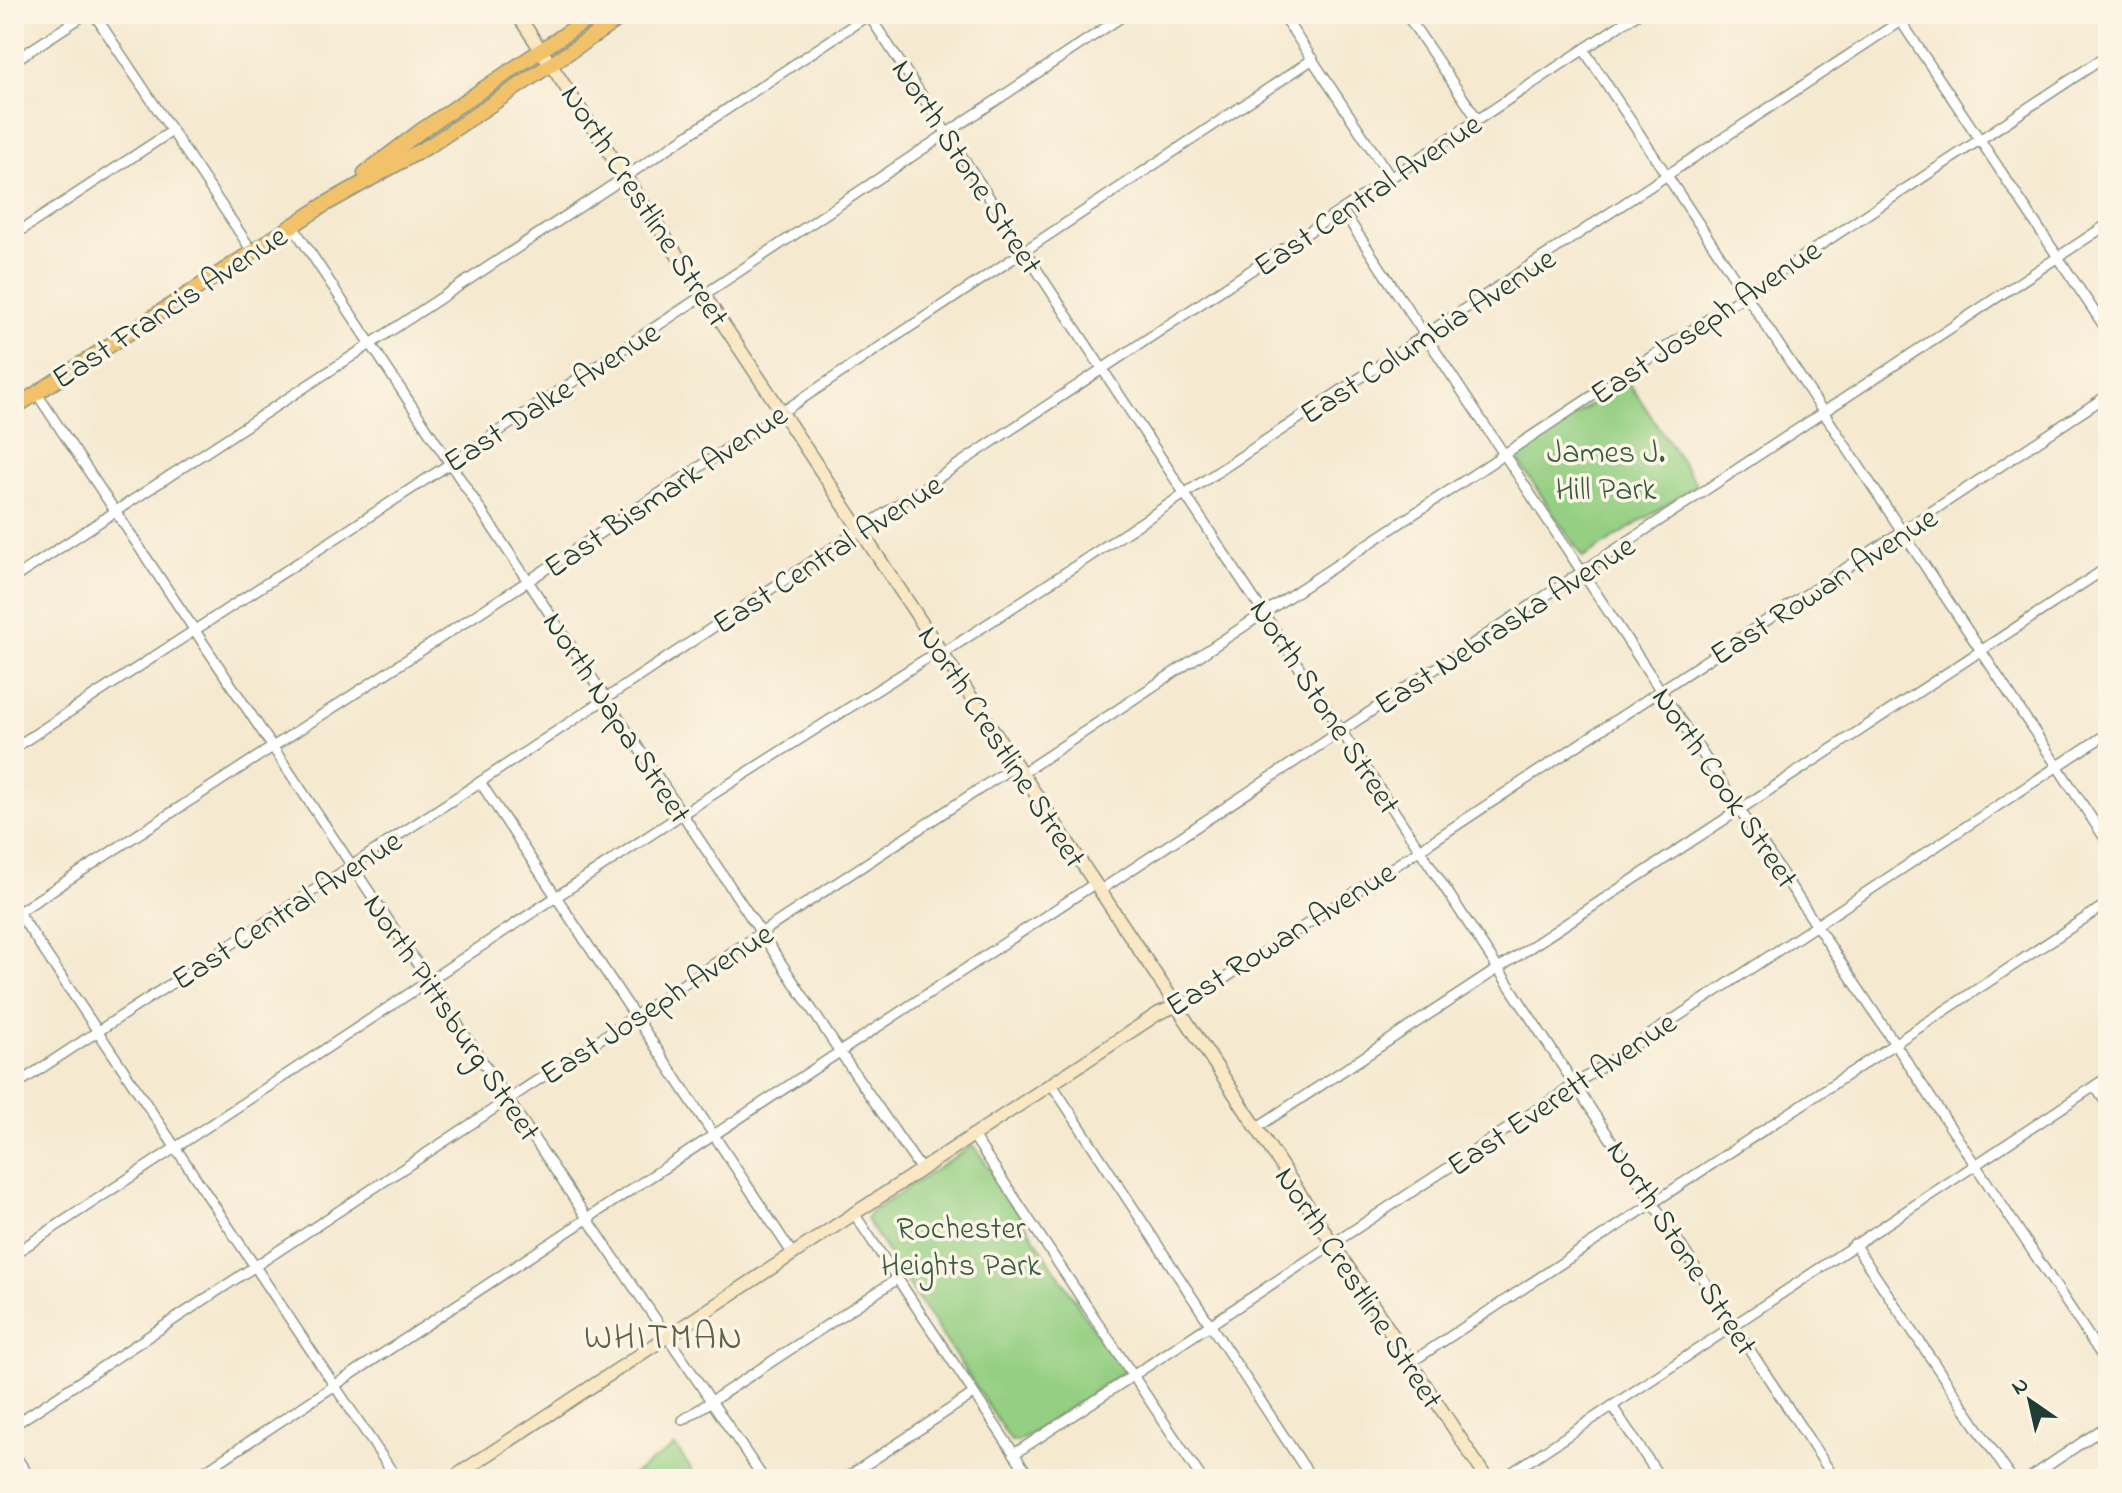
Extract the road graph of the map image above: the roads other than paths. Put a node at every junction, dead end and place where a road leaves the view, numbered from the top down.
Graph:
1 (86, 14) edge
2 (94, 14) edge
3 (517, 14) edge
4 (595, 14) edge
5 (626, 14) edge
6 (869, 14) edge
7 (1126, 14) edge
8 (1282, 14) edge
9 (1406, 14) edge
10 (1637, 14) edge
11 (1911, 14) edge
12 (1898, 17) edge
13 (542, 49) junction
14 (1584, 50) junction
15 (2108, 55) edge
16 (1313, 59) junction
17 (14, 61) edge
18 (552, 64) junction
19 (1478, 120) junction
20 (172, 131) junction
21 (947, 133) junction
22 (1979, 140) junction
23 (627, 176) junction
24 (1667, 177) junction
25 (1391, 178) junction
26 (324, 205) junction
27 (1342, 210) junction
28 (2108, 224) edge
29 (292, 225) junction
30 (14, 235) edge
31 (252, 251) junction
32 (1025, 251) junction
33 (2058, 257) junction
34 (1745, 294) junction
35 (705, 295) junction
36 (2108, 332) edge
37 (1427, 335) junction
38 (371, 344) junction
39 (1103, 369) junction
40 (37, 394) junction
41 (2108, 395) edge
42 (14, 408) edge
43 (783, 412) junction
44 (1824, 413) junction
45 (1505, 453) junction
46 (451, 463) junction
47 (1186, 494) junction
48 (116, 513) junction
49 (861, 531) junction
50 (1902, 532) junction
51 (2108, 567) edge
52 (1583, 572) junction
53 (14, 578) edge
54 (528, 581) junction
55 (1263, 612) junction
56 (196, 630) junction
57 (941, 652) junction
58 (1982, 652) junction
59 (1661, 691) junction
60 (606, 698) junction
61 (1341, 730) junction
62 (2108, 733) edge
63 (14, 748) edge
64 (274, 748) junction
65 (2057, 766) junction
66 (1019, 769) junction
67 (480, 782) junction
68 (1741, 809) junction
69 (682, 814) junction
70 (2108, 843) edge
71 (1420, 850) junction
72 (353, 866) junction
73 (1097, 887) junction
74 (556, 898) junction
75 (2108, 903) edge
76 (15, 911) edge
77 (1816, 924) junction
78 (762, 934) junction
79 (1498, 968) junction
80 (428, 982) junction
81 (1176, 1006) junction
82 (635, 1017) junction
83 (98, 1032) junction
84 (1895, 1042) junction
85 (840, 1052) junction
86 (2108, 1077) edge
87 (1051, 1083) junction
88 (1575, 1083) junction
89 (14, 1086) edge
90 (2095, 1086) junction
91 (508, 1100) junction
92 (2108, 1106) edge
93 (1256, 1128) junction
94 (972, 1134) junction
95 (713, 1136) junction
96 (175, 1148) junction
97 (1976, 1165) junction
98 (920, 1168) junction
99 (1653, 1203) junction
100 (853, 1212) junction
101 (587, 1218) junction
102 (1854, 1244) junction
103 (1332, 1245) junction
104 (792, 1253) junction
105 (14, 1254) edge
106 (255, 1266) junction
107 (897, 1279) junction
108 (1212, 1324) junction
109 (1734, 1325) junction
110 (667, 1336) junction
111 (1410, 1363) junction
112 (2108, 1365) edge
113 (1133, 1375) junction
114 (336, 1385) junction
115 (973, 1394) junction
116 (711, 1401) junction
117 (1612, 1406) junction
118 (683, 1420) dead end
119 (14, 1425) edge
120 (2108, 1425) edge
121 (14, 1454) edge
122 (1014, 1454) junction
123 (31, 1479) edge
124 (193, 1479) edge
125 (397, 1479) edge
126 (451, 1479) edge
127 (764, 1479) edge
128 (844, 1479) edge
129 (1031, 1479) edge
130 (1202, 1479) edge
131 (1312, 1479) edge
132 (1487, 1479) edge
133 (1502, 1479) edge
134 (1661, 1479) edge
135 (1835, 1479) edge
136 (2012, 1479) edge
137 (2028, 1479) edge

1 - 17 street
2 - 20 street
3 - 13 main road, North Crestline Street
4 - 13 main road, East Francis Avenue
5 - 18 main road, East Francis Avenue
6 - 21 street, North Stone Street
6 - 23 street
7 - 21 street, East Dalke Avenue
8 - 16 street
9 - 19 street
10 - 14 street, East Central Avenue
11 - 12 street, East Columbia Avenue
12 - 22 street
12 - 24 street, East Columbia Avenue
13 - 18 main road, North Crestline Street
13 - 26 main road, East Francis Avenue
14 - 19 street, East Central Avenue
14 - 24 street
15 - 22 street, East Joseph Avenue
16 - 25 street
16 - 32 street, East Bismark Avenue
18 - 23 main road, North Crestline Street
18 - 26 main road, East Francis Avenue
19 - 25 street, East Central Avenue
20 - 30 street
20 - 31 street
21 - 32 street, North Stone Street
21 - 35 street, East Dalke Avenue
22 - 33 street
22 - 34 street, East Joseph Avenue
23 - 35 main road, North Crestline Street
23 - 38 street
24 - 34 street
24 - 37 street, East Columbia Avenue
25 - 27 street, East Central Avenue
26 - 29 main road, East Francis Avenue
27 - 37 street, North Cook Street
27 - 39 street, East Central Avenue
28 - 33 street, East Nebraska Avenue
29 - 31 main road, East Francis Avenue
29 - 38 street, North Napa Street
31 - 40 main road, East Francis Avenue
32 - 39 street, North Stone Street
32 - 43 street, East Bismark Avenue
33 - 36 street
33 - 44 street, East Nebraska Avenue
34 - 44 street
34 - 45 street, East Joseph Avenue
35 - 43 main road, North Crestline Street
35 - 46 street, East Dalke Avenue
37 - 45 street, North Cook Street
37 - 47 street, East Columbia Avenue
38 - 46 street, North Napa Street
38 - 48 street
39 - 47 street, North Stone Street
39 - 49 street, East Central Avenue
40 - 42 main road, East Francis Avenue
40 - 48 street, North Pittsburg Street
41 - 50 street, East Rowan Avenue
43 - 49 main road, North Crestline Street
43 - 54 street, East Bismark Avenue
44 - 50 street
44 - 52 street, East Nebraska Avenue
45 - 52 street, North Cook Street
45 - 55 street, East Joseph Avenue
46 - 54 street, North Napa Street
46 - 56 street, East Dalke Avenue
47 - 55 street, North Stone Street
47 - 57 street, East Columbia Avenue
48 - 53 street
48 - 56 street, North Pittsburg Street
49 - 57 main road, North Crestline Street
49 - 60 street, East Central Avenue
50 - 58 street
50 - 59 street, East Rowan Avenue
51 - 58 street
52 - 59 street, North Cook Street
52 - 61 street, East Nebraska Avenue
54 - 60 street, North Napa Street
54 - 64 street, East Bismark Avenue
55 - 61 street, North Stone Street
55 - 66 street, East Joseph Avenue
56 - 63 street, East Dalke Avenue
56 - 64 street, North Pittsburg Street
57 - 66 main road, North Crestline Street
57 - 69 street, East Columbia Avenue
58 - 65 street
58 - 68 street
59 - 68 street, North Cook Street
59 - 71 street, East Rowan Avenue
60 - 67 street, East Central Avenue
60 - 69 street, North Napa Street
61 - 71 street, North Stone Street
61 - 73 street, East Nebraska Avenue
62 - 65 street, East Everett Avenue
64 - 72 street, North Pittsburg Street
64 - 76 street, East Bismark Avenue
65 - 70 street
65 - 77 street, East Everett Avenue
66 - 73 main road, North Crestline Street
66 - 78 street, East Joseph Avenue
67 - 72 street, East Central Avenue
67 - 74 street
68 - 77 street, North Cook Street
68 - 79 street
69 - 74 street, East Columbia Avenue
69 - 78 street, North Napa Street
71 - 79 street, North Stone Street
71 - 81 street, East Rowan Avenue
72 - 80 street, North Pittsburg Street
72 - 83 street, East Central Avenue
73 - 81 main road, North Crestline Street
73 - 85 street, East Nebraska Avenue
74 - 80 street, East Columbia Avenue
74 - 82 street
75 - 84 street
76 - 83 street
77 - 84 street, North Cook Street
77 - 88 street, East Everett Avenue
78 - 82 street, East Joseph Avenue
78 - 85 street, North Napa Street
79 - 88 street, North Stone Street
79 - 93 street
80 - 91 street, North Pittsburg Street
80 - 96 street, East Columbia Avenue
81 - 87 main road, East Rowan Avenue
81 - 93 main road, North Crestline Street
82 - 91 street, East Joseph Avenue
82 - 95 street
83 - 89 street, East Central Avenue
83 - 96 street
84 - 97 street, North Cook Street
84 - 99 street
85 - 95 street, East Nebraska Avenue
85 - 98 street, North Napa Street
86 - 90 street
87 - 94 main road, East Rowan Avenue
87 - 108 street
88 - 99 street, North Stone Street
88 - 103 street, East Everett Avenue
90 - 92 street
90 - 97 street
91 - 101 street, North Pittsburg Street
91 - 106 street, East Joseph Avenue
93 - 103 main road, North Crestline Street
94 - 98 main road, East Rowan Avenue
94 - 113 street
95 - 101 street, East Nebraska Avenue
95 - 104 street
96 - 105 street, East Columbia Avenue
96 - 106 street
97 - 102 street
97 - 112 street, North Cook Street
98 - 100 main road, East Rowan Avenue
99 - 109 street, North Stone Street
99 - 111 street
100 - 104 main road, East Rowan Avenue
100 - 107 street
101 - 110 street, North Pittsburg Street
101 - 114 street, East Nebraska Avenue
102 - 109 street
102 - 136 street
103 - 108 street, East Everett Avenue
103 - 111 main road, North Crestline Street
104 - 110 main road, East Rowan Avenue
106 - 114 street
106 - 119 street, East Joseph Avenue
107 - 115 street
107 - 116 street
108 - 113 street, East Everett Avenue
108 - 131 street
109 - 117 street
109 - 135 street, North Stone Street
110 - 116 street, North Pittsburg Street
110 - 126 main road, East Rowan Avenue
111 - 132 main road, North Crestline Street
113 - 122 street, East Everett Avenue
113 - 130 street
114 - 124 street, East Nebraska Avenue
114 - 125 street
115 - 122 street
115 - 128 street
116 - 118 street
116 - 127 street, North Pittsburg Street
117 - 133 street
117 - 134 street
120 - 137 street
121 - 123 street
122 - 129 street

